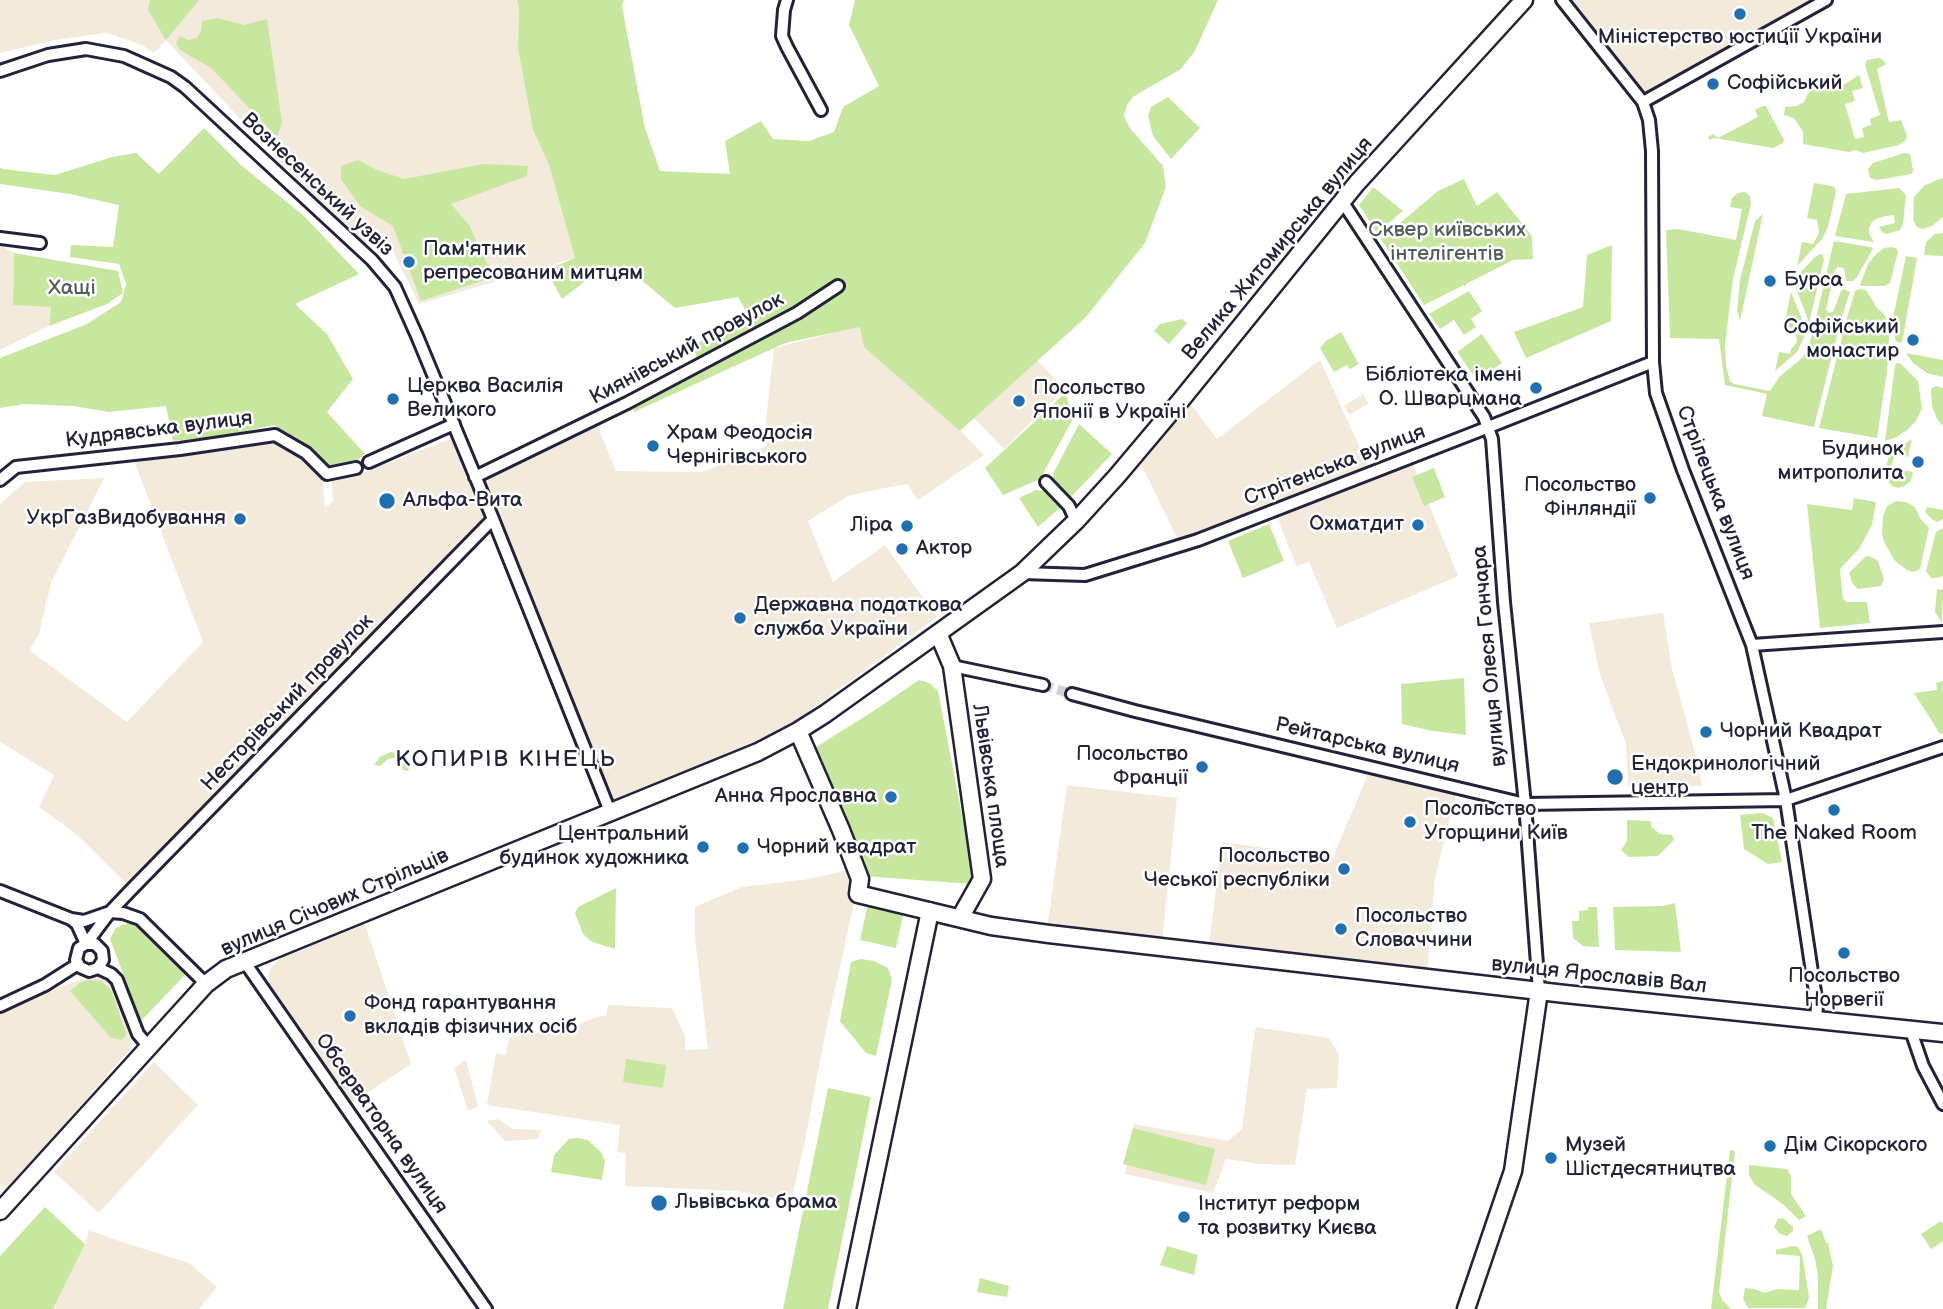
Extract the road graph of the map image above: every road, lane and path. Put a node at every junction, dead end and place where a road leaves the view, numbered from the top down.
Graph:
1 (787, 0) edge
2 (1524, 0) edge
3 (1562, 0) edge
4 (1826, 0) edge
5 (0, 71) edge
6 (1643, 102) junction
7 (821, 110) dead end
8 (1342, 201) junction
9 (0, 238) edge
10 (40, 243) dead end
11 (838, 286) dead end
12 (1653, 362) junction
13 (453, 424) junction
14 (1488, 428) junction
15 (369, 462) dead end
16 (356, 468) dead end
17 (475, 477) junction
18 (0, 480) edge
19 (1046, 482) dead end
20 (493, 519) junction
21 (1076, 520) junction
22 (1022, 573) junction
23 (1943, 632) edge
24 (938, 633) junction
25 (1752, 645) junction
26 (952, 666) junction
27 (1043, 685) tunnel mouth
28 (1072, 694) tunnel mouth
29 (798, 732) junction
30 (1943, 747) edge
31 (1786, 800) junction
32 (1525, 804) junction
33 (611, 814) junction
34 (0, 891) edge
35 (930, 911) junction
36 (110, 912) junction
37 (960, 918) junction
38 (71, 919) junction
39 (86, 944) junction
40 (244, 961) junction
41 (78, 964) junction
42 (98, 968) junction
43 (206, 984) junction
44 (1539, 991) junction
45 (0, 1006) edge
46 (1816, 1021) junction
47 (1911, 1031) junction
48 (1943, 1033) edge
49 (149, 1047) junction
50 (1943, 1104) edge
51 (0, 1211) edge
52 (486, 1309) edge
53 (847, 1309) edge
54 (1466, 1309) edge

1 - 7 street
2 - 8 main road, Велика Житомирська вулиця
3 - 6 street, Стрілецька вулиця
4 - 6 street
5 - 13 street, Вознесенський узвіз
6 - 12 street, Стрілецька вулиця
8 - 14 street, вулиця Олеся Гончара
8 - 21 main road, Велика Житомирська вулиця
9 - 10 street
11 - 17 street, Киянівський провулок
12 - 14 street, Стрітенська вулиця
12 - 25 street, Стрілецька вулиця
13 - 15 street
13 - 17 street, Вознесенський узвіз
14 - 22 street, Стрітенська вулиця
14 - 32 street, вулиця Олеся Гончара
16 - 18 street, Кудрявська вулиця
17 - 20 street, Вознесенський узвіз
19 - 21 street
20 - 33 street, Вознесенський узвіз
20 - 36 street, Несторівський провулок
21 - 22 main road, Велика Житомирська вулиця
22 - 24 main road, Велика Житомирська вулиця
23 - 25 street
24 - 26 main road, Львівська площа
24 - 29 main road
25 - 31 street, Стрілецька вулиця
26 - 27 street
26 - 37 main road, Львівська площа
28 - 32 street, Рейтарська вулиця
29 - 33 main road
29 - 35 main road
30 - 31 street, Рейтарська вулиця
31 - 32 street, Рейтарська вулиця
31 - 46 street, Стрілецька вулиця
32 - 44 street, вулиця Олеся Гончара
33 - 40 main road, вулиця Січових Стрільців
34 - 38 street
35 - 37 main road
35 - 53 main road
36 - 38 street
36 - 39 street, Несторівський провулок
36 - 43 street
37 - 44 main road, вулиця Ярославів Вал
38 - 39 street
39 - 41 street
39 - 42 street
40 - 43 main road, вулиця Січових Стрільців
40 - 52 street, Обсерваторна вулиця
41 - 42 street
41 - 45 street
42 - 49 street
43 - 49 main road, вулиця Січових Стрільців
44 - 46 main road, вулиця Ярославів Вал
44 - 54 main road, вулиця Олеся Гончара
46 - 47 main road, вулиця Ярославів Вал
47 - 48 main road, вулиця Ярославів Вал
47 - 50 street
49 - 51 main road, вулиця Січових Стрільців

